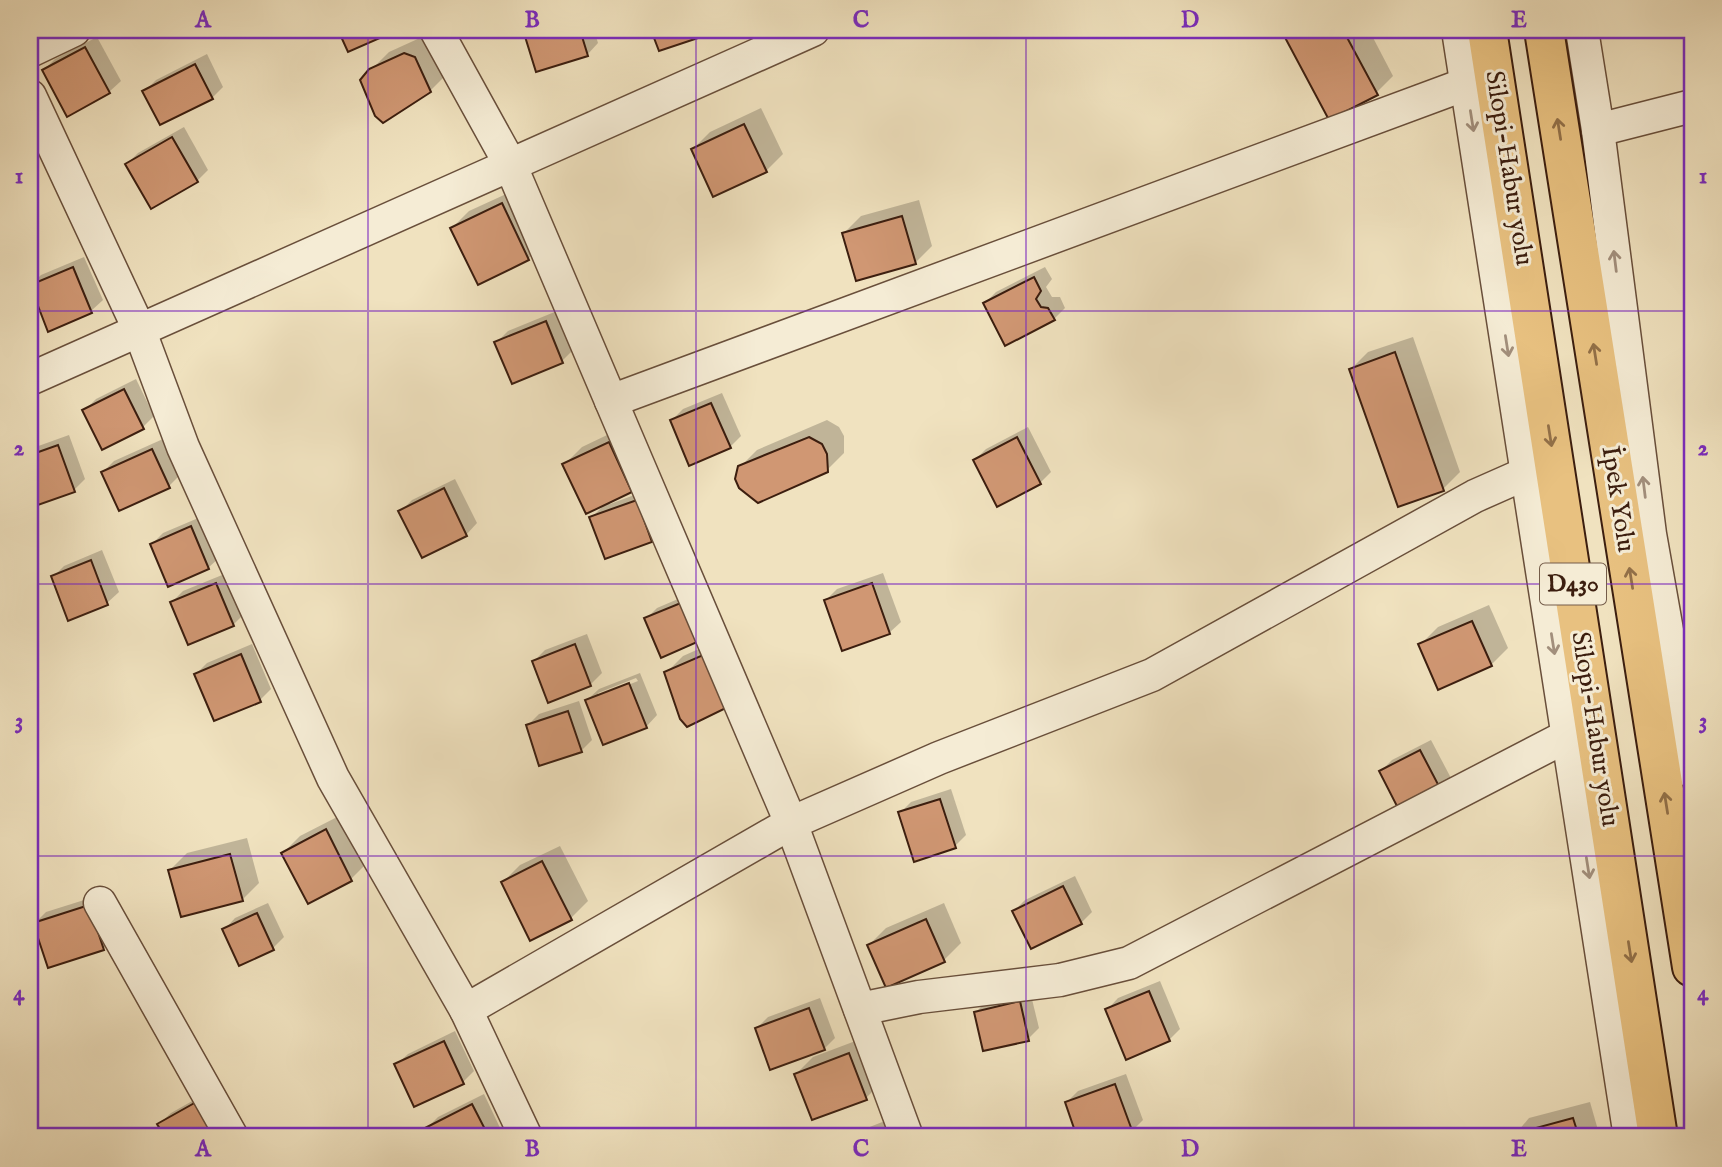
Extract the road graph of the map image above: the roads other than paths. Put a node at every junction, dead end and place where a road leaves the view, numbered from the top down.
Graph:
1 (74, 30) edge
2 (436, 30) edge
3 (813, 30) edge
4 (1458, 30) edge
5 (1488, 30) edge
6 (1544, 30) edge
7 (1583, 30) edge
8 (30, 51) edge
9 (1466, 84) junction
10 (30, 96) edge
11 (1692, 106) edge
12 (1598, 130) junction
13 (510, 164) junction
14 (139, 330) junction
15 (30, 379) edge
16 (611, 401) junction
17 (1527, 473) junction
18 (1567, 736) junction
19 (1692, 772) edge
20 (791, 823) junction
21 (100, 903) dead end
22 (1692, 967) edge
23 (860, 1009) junction
24 (466, 1010) junction
25 (232, 1137) edge
26 (526, 1137) edge
27 (907, 1137) edge
28 (1630, 1137) edge
29 (1658, 1137) edge

1 - 8 street
2 - 13 street
3 - 13 street
4 - 9 street
5 -> 29 highway, Silopi-Habur yolu / D430
22 -> 6 highway, İpek Yolu / D430
7 - 12 street
9 - 16 street
9 -> 17 street
10 - 14 street
11 - 12 street
19 -> 12 street
13 - 14 street
13 - 16 street
14 - 15 street
14 - 24 street
16 - 20 street
17 -> 18 street
17 - 20 street
18 - 23 street
18 -> 28 street
20 - 23 street
20 - 24 street
21 - 25 street
23 - 27 street
24 - 26 street

